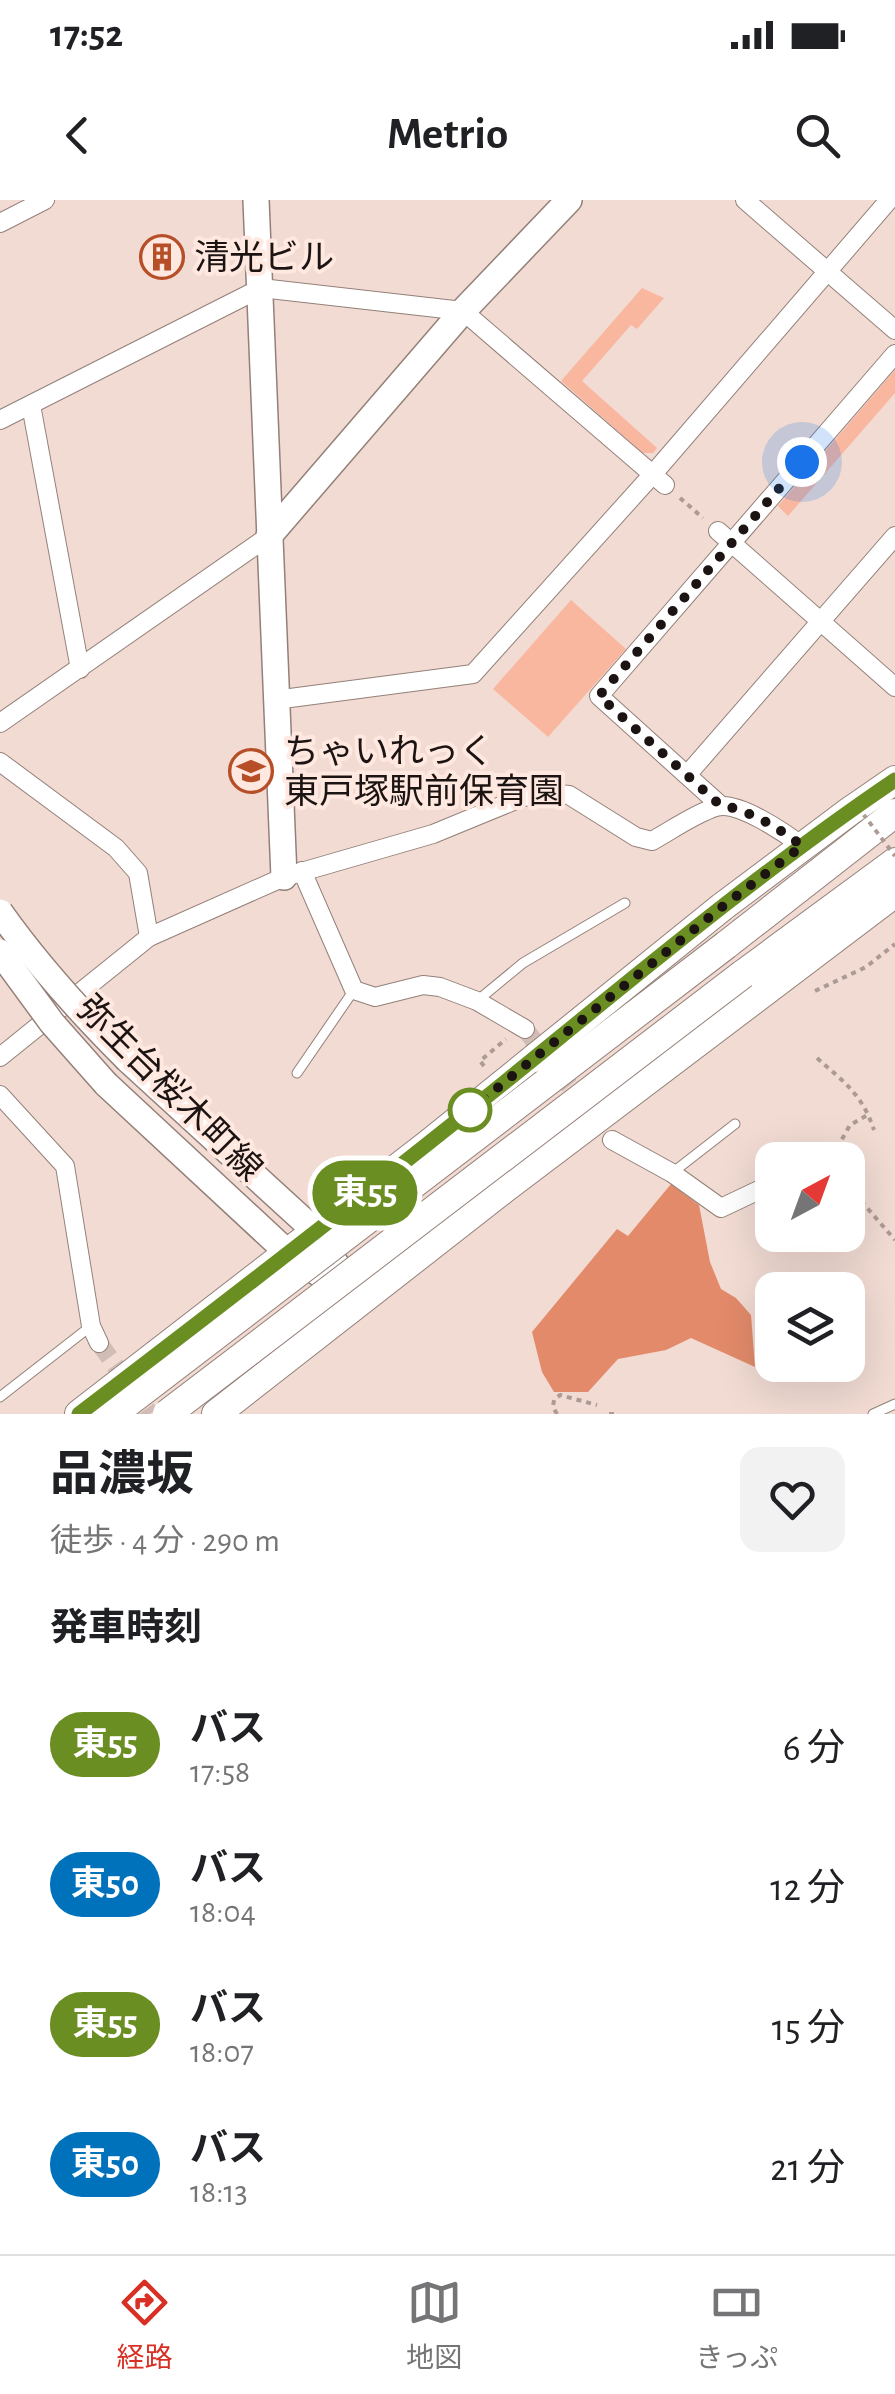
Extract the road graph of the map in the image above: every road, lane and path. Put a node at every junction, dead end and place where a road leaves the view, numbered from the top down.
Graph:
1 (45, 200) edge
2 (256, 200) edge
3 (569, 200) edge
4 (746, 200) edge
5 (889, 200) edge
6 (0, 223) edge
7 (828, 272) junction
8 (261, 288) junction
9 (463, 311) junction
10 (895, 330) edge
11 (895, 354) edge
12 (31, 405) junction
13 (0, 420) edge
14 (659, 479) junction
15 (269, 536) junction
16 (895, 536) edge
17 (724, 538) junction
18 (820, 622) junction
19 (80, 669) junction
20 (895, 687) edge
21 (275, 700) junction
22 (0, 723) edge
23 (0, 762) edge
24 (687, 775) junction
25 (895, 780) edge
26 (851, 798) dead end
27 (720, 805) junction
28 (895, 812) edge
29 (802, 846) junction
30 (895, 859) edge
31 (293, 874) junction
32 (895, 893) edge
33 (624, 904) dead end
34 (0, 912) edge
35 (150, 937) junction
36 (895, 944) edge
37 (0, 948) edge
38 (354, 990) junction
39 (815, 992) dead end
40 (478, 1001) junction
41 (54, 1013) junction
42 (520, 1031) joint
43 (0, 1056) edge
44 (817, 1058) dead end
45 (486, 1070) dead end
46 (297, 1073) dead end
47 (0, 1095) edge
48 (869, 1114) junction
49 (735, 1124) dead end
50 (874, 1130) dead end
51 (612, 1140) tunnel mouth
52 (841, 1142) edge
53 (672, 1172) junction
54 (755, 1192) edge
55 (865, 1206) edge
56 (315, 1231) junction
57 (895, 1240) edge
58 (288, 1253) junction
59 (359, 1300) junction
60 (95, 1334) joint
61 (0, 1397) edge
62 (598, 1404) dead end
63 (895, 1404) edge
64 (79, 1414) edge
65 (113, 1414) edge
66 (168, 1414) edge
67 (216, 1414) edge
68 (556, 1414) edge
69 (609, 1414) edge
70 (618, 1414) edge
71 (873, 1414) edge

1 - 6 street
2 - 8 street
3 - 9 street
4 - 7 street
5 - 7 street
7 - 10 street
7 - 14 street
8 - 9 street
8 - 12 street
8 - 15 street
9 - 14 street
9 - 15 street
11 - 17 street
12 - 13 street
12 - 19 street
14 - 17 path
14 - 21 street
15 - 19 street
15 - 21 street
16 - 18 street
17 - 18 street
17 - 24 street
18 - 20 street
18 - 24 street
19 - 22 street
21 - 31 street
23 - 35 street
24 - 27 street
25 - 29 main road
26 - 30 path, bridge
27 - 29 street
27 - 31 street
28 - 65 main road, bridge
29 - 56 main road, bridge
30 - 66 main road, bridge
31 - 35 street
31 - 38 street
32 - 59 main road
33 - 40 lane
34 - 56 street, 弥生台桜木町線, bridge
35 - 41 street
36 - 39 path
37 - 41 street
37 - 58 street, 弥生台桜木町線, bridge
38 - 40 street
38 - 46 lane
40 - 42 street
41 - 43 street
42 - 45 path
44 - 48 path
47 - 60 street
48 - 50 path
48 - 52 path
49 - 53 lane
51 - 53 street
53 - 54 street
55 - 57 path
56 - 58 main road
56 - 59 street, 弥生台桜木町線
58 - 59 street, 弥生台桜木町線
58 - 64 main road
59 - 67 main road
60 - 61 lane
62 - 68 path
63 - 71 lane
69 - 70 path

